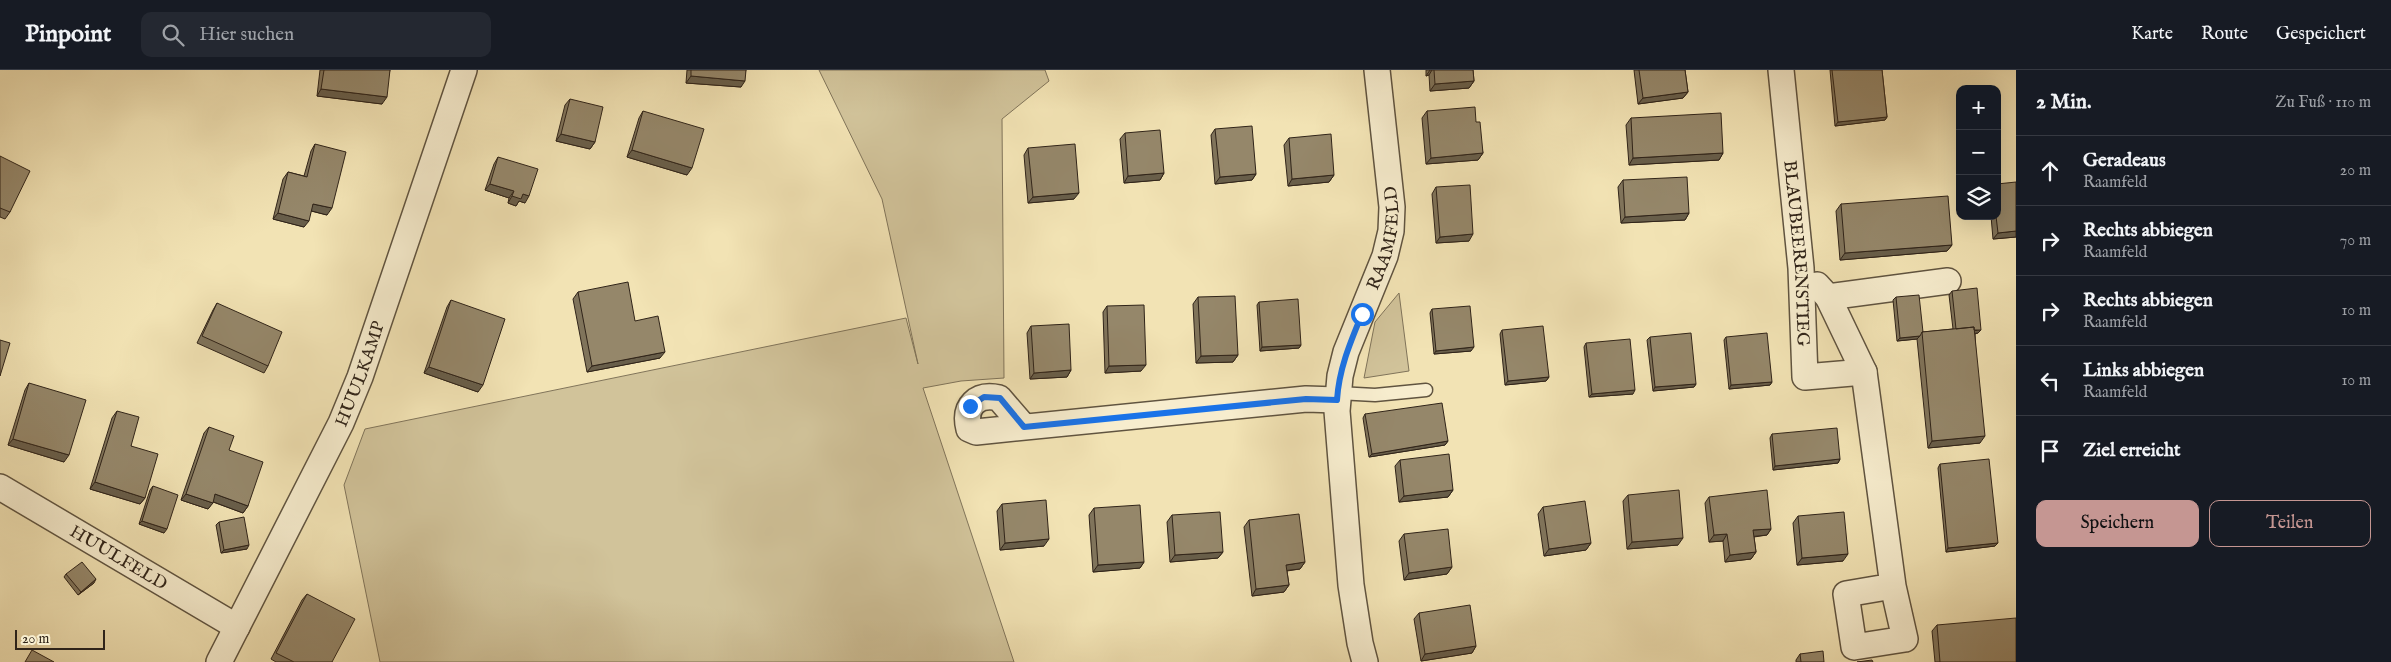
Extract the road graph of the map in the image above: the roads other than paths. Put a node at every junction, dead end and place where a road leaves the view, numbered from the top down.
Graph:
1 (464, 70) edge
2 (1377, 70) edge
3 (1781, 70) edge
4 (1801, 268) junction
5 (1948, 281) dead end
6 (1828, 297) junction
7 (1864, 372) junction
8 (1426, 390) dead end
9 (1338, 396) junction
10 (1024, 427) dead end
11 (0, 487) edge
12 (1893, 586) dead end
13 (236, 627) junction
14 (219, 662) edge
15 (1366, 662) edge

1 - 13 street, HUULKAMP
2 - 9 street, RAAMFELD
3 - 4 street, BLAUBEERENSTIEG
4 - 6 street, BLAUBEERENSTIEG
4 - 7 street, BLAUBEERENSTIEG
5 - 6 street
6 - 7 street, BLAUBEERENSTIEG
7 - 12 street, BLAUBEERENSTIEG
8 - 9 lane
9 - 10 street
9 - 15 street, RAAMFELD
11 - 13 street, HUULFELD
13 - 14 street, HUULKAMP

